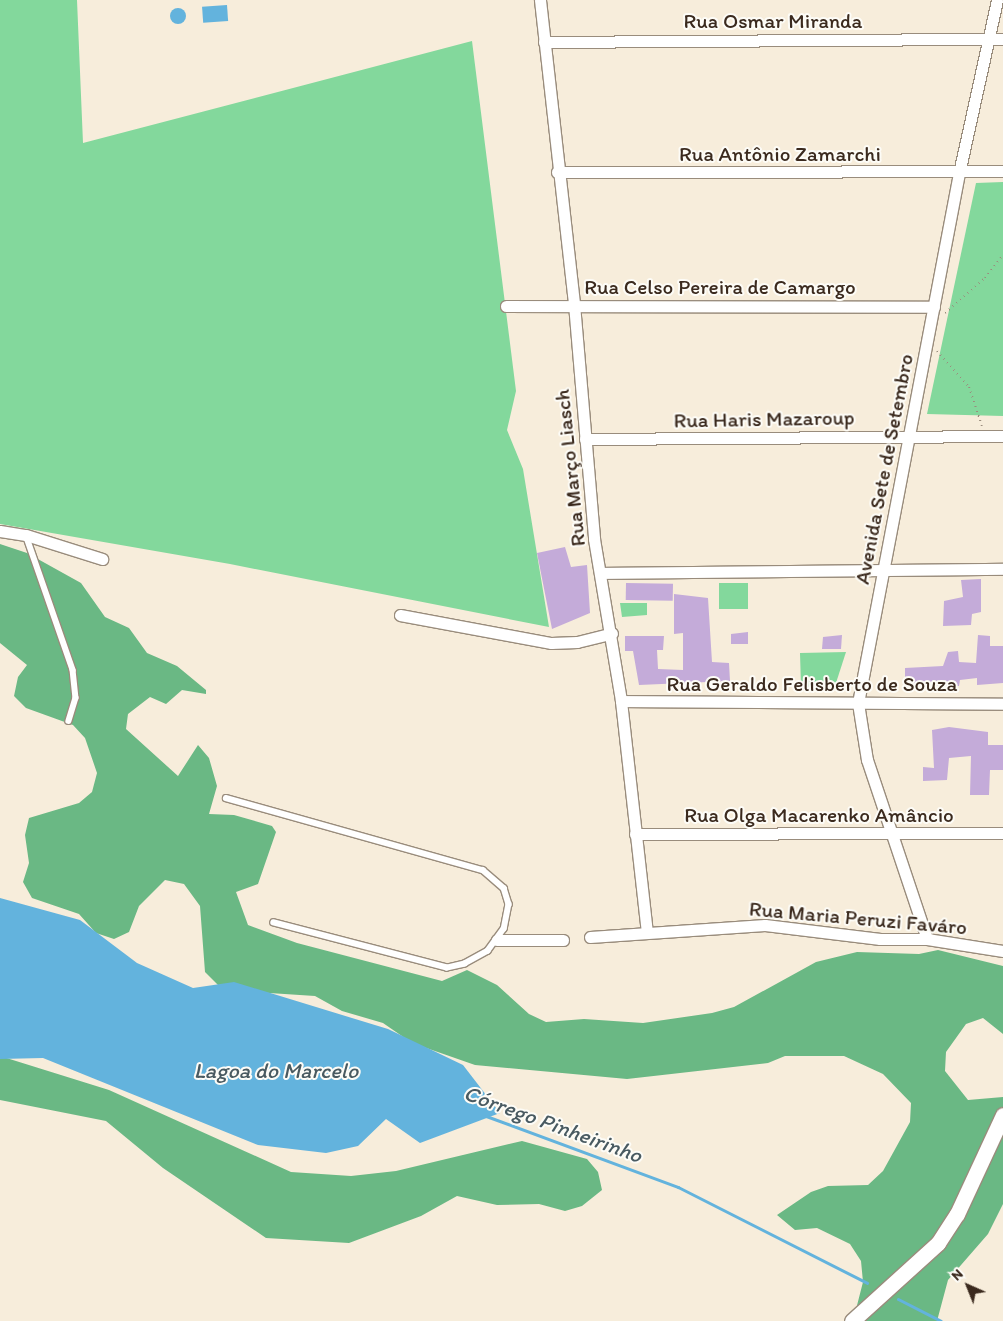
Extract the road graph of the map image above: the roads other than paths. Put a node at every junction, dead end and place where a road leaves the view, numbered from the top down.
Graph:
1 (540, 0) edge
2 (997, 0) edge
3 (989, 38) junction
4 (1003, 39) edge
5 (544, 42) junction
6 (1003, 171) edge
7 (556, 172) junction
8 (959, 173) junction
9 (574, 304) junction
10 (506, 306) dead end
11 (934, 307) junction
12 (909, 436) junction
13 (1003, 436) edge
14 (585, 439) junction
15 (0, 531) edge
16 (26, 535) junction
17 (102, 559) dead end
18 (882, 569) junction
19 (1003, 569) edge
20 (601, 573) junction
21 (400, 614) dead end
22 (612, 633) junction
23 (621, 701) junction
24 (858, 703) junction
25 (1003, 704) edge
26 (69, 721) dead end
27 (226, 798) dead end
28 (890, 832) junction
29 (1003, 833) edge
30 (635, 834) junction
31 (274, 923) dead end
32 (647, 931) junction
33 (590, 937) dead end
34 (927, 939) junction
35 (497, 940) junction
36 (563, 940) dead end
37 (1003, 951) edge
38 (1003, 1115) edge
39 (854, 1320) edge

1 - 5 street, Rua Março Liasch
2 - 3 street, Avenida Sete de Setembro
3 - 4 street, Rua Osmar Miranda
3 - 5 street, Rua Osmar Miranda
3 - 8 street, Avenida Sete de Setembro
5 - 7 street, Rua Março Liasch
6 - 8 street, Rua Antônio Zamarchi
7 - 8 street, Rua Antônio Zamarchi
7 - 9 street, Rua Março Liasch
8 - 11 street, Avenida Sete de Setembro
9 - 10 street, Rua Celso Pereira de Camargo
9 - 11 street, Rua Celso Pereira de Camargo
9 - 14 street, Rua Março Liasch
11 - 12 street, Avenida Sete de Setembro
12 - 13 street, Rua Haris Mazaroup
12 - 14 street, Rua Haris Mazaroup
12 - 18 street, Avenida Sete de Setembro
14 - 20 street, Rua Março Liasch
15 - 16 street
16 - 17 street
16 - 26 lane
18 - 19 street
18 - 20 street
18 - 24 street, Avenida Sete de Setembro
20 - 22 street, Rua Março Liasch
21 - 22 street
22 - 23 street, Rua Março Liasch
23 - 24 street, Rua Geraldo Felisberto de Souza
23 - 30 street, Rua Março Liasch
24 - 25 street, Rua Geraldo Felisberto de Souza
24 - 28 street, Avenida Sete de Setembro
27 - 35 lane
28 - 29 street, Rua Olga Macarenko Amâncio
28 - 30 street, Rua Olga Macarenko Amâncio
28 - 34 street, Avenida Sete de Setembro
30 - 32 street, Rua Março Liasch
31 - 35 lane
32 - 33 street, Rua Maria Peruzi Faváro
32 - 34 street, Rua Maria Peruzi Faváro
34 - 37 street, Rua Maria Peruzi Faváro
35 - 36 street
38 - 39 street

